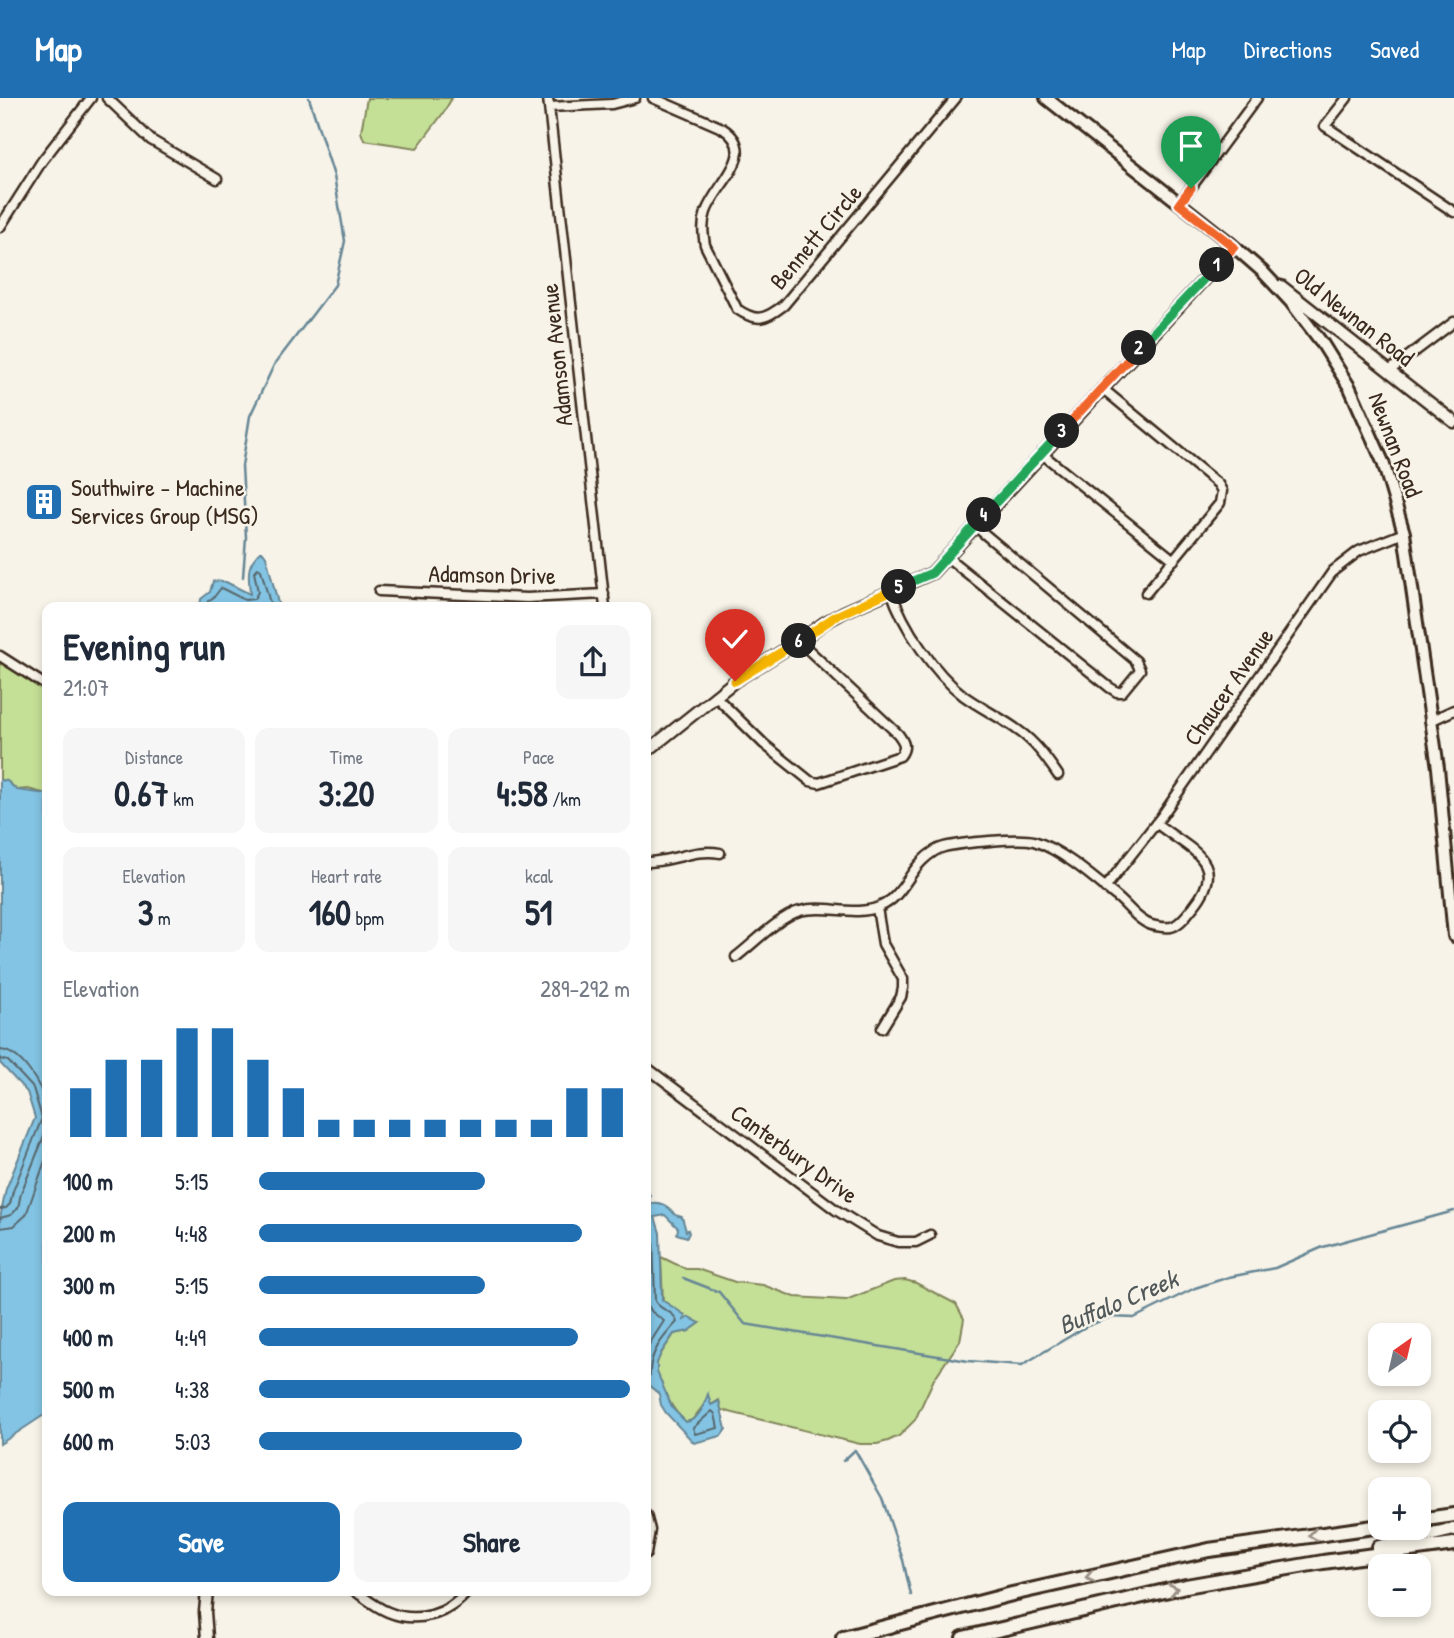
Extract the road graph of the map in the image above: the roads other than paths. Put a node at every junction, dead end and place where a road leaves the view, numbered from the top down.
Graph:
1 (91, 98) edge
2 (107, 98) edge
3 (635, 98) edge
4 (653, 98) edge
5 (956, 98) edge
6 (1046, 98) edge
7 (1257, 98) edge
8 (1347, 98) edge
9 (549, 102) edge
10 (217, 179) dead end
11 (1179, 204) junction
12 (1454, 212) edge
13 (0, 227) edge
14 (1234, 247) junction
15 (1262, 271) junction
16 (1454, 323) edge
17 (1389, 371) junction
18 (1102, 388) junction
19 (1454, 422) edge
20 (1041, 453) junction
21 (975, 526) junction
22 (1404, 533) junction
23 (947, 556) junction
24 (1174, 560) junction
25 (379, 591) dead end
26 (891, 591) junction
27 (1146, 593) dead end
28 (604, 594) junction
29 (605, 602) edge
30 (799, 641) junction
31 (0, 656) edge
32 (42, 683) edge
33 (715, 696) junction
34 (1454, 710) edge
35 (1430, 722) junction
36 (651, 748) edge
37 (1058, 775) dead end
38 (1156, 823) junction
39 (720, 853) dead end
40 (651, 862) edge
41 (1105, 888) junction
42 (877, 908) junction
43 (1454, 936) edge
44 (736, 957) dead end
45 (881, 1028) dead end
46 (651, 1071) edge
47 (930, 1235) dead end
48 (1454, 1515) edge
49 (1431, 1518) edge
50 (1368, 1528) edge
51 (1454, 1529) edge
52 (1454, 1544) edge
53 (1332, 1560) junction
54 (207, 1596) edge
55 (362, 1596) edge
56 (463, 1596) edge
57 (207, 1638) edge
58 (843, 1638) edge
59 (963, 1638) edge

1 - 13 street
2 - 10 street
3 - 9 street
4 - 5 street, Bennett Circle
6 - 11 main road, Newnan Road
7 - 11 street
8 - 12 street
9 - 28 street, Adamson Avenue
11 - 14 main road, Newnan Road
14 - 15 main road, Newnan Road
14 - 18 street
15 - 17 street, Old Newnan Road
15 - 22 main road, Newnan Road
16 - 17 street
17 - 19 street, Old Newnan Road
18 - 20 street
18 - 24 street
20 - 21 street
20 - 24 street
21 - 23 street
21 - 23 street
22 - 35 main road, Newnan Road
22 - 38 street, Chaucer Avenue
23 - 26 street
24 - 27 street
25 - 28 street, Adamson Drive
26 - 30 street
26 - 37 street
28 - 29 street, Adamson Avenue
30 - 33 street
30 - 33 street
31 - 32 street
33 - 36 street
34 - 35 street
35 - 43 main road, Newnan Road
38 - 41 street, Chaucer Avenue
38 - 41 street
39 - 40 street
41 - 42 street
42 - 44 street
42 - 45 street
46 - 47 street, Canterbury Drive
48 - 49 highway
50 -> 58 highway
51 - 53 highway
52 - 53 highway
59 -> 53 highway
54 - 57 street
55 - 56 street

